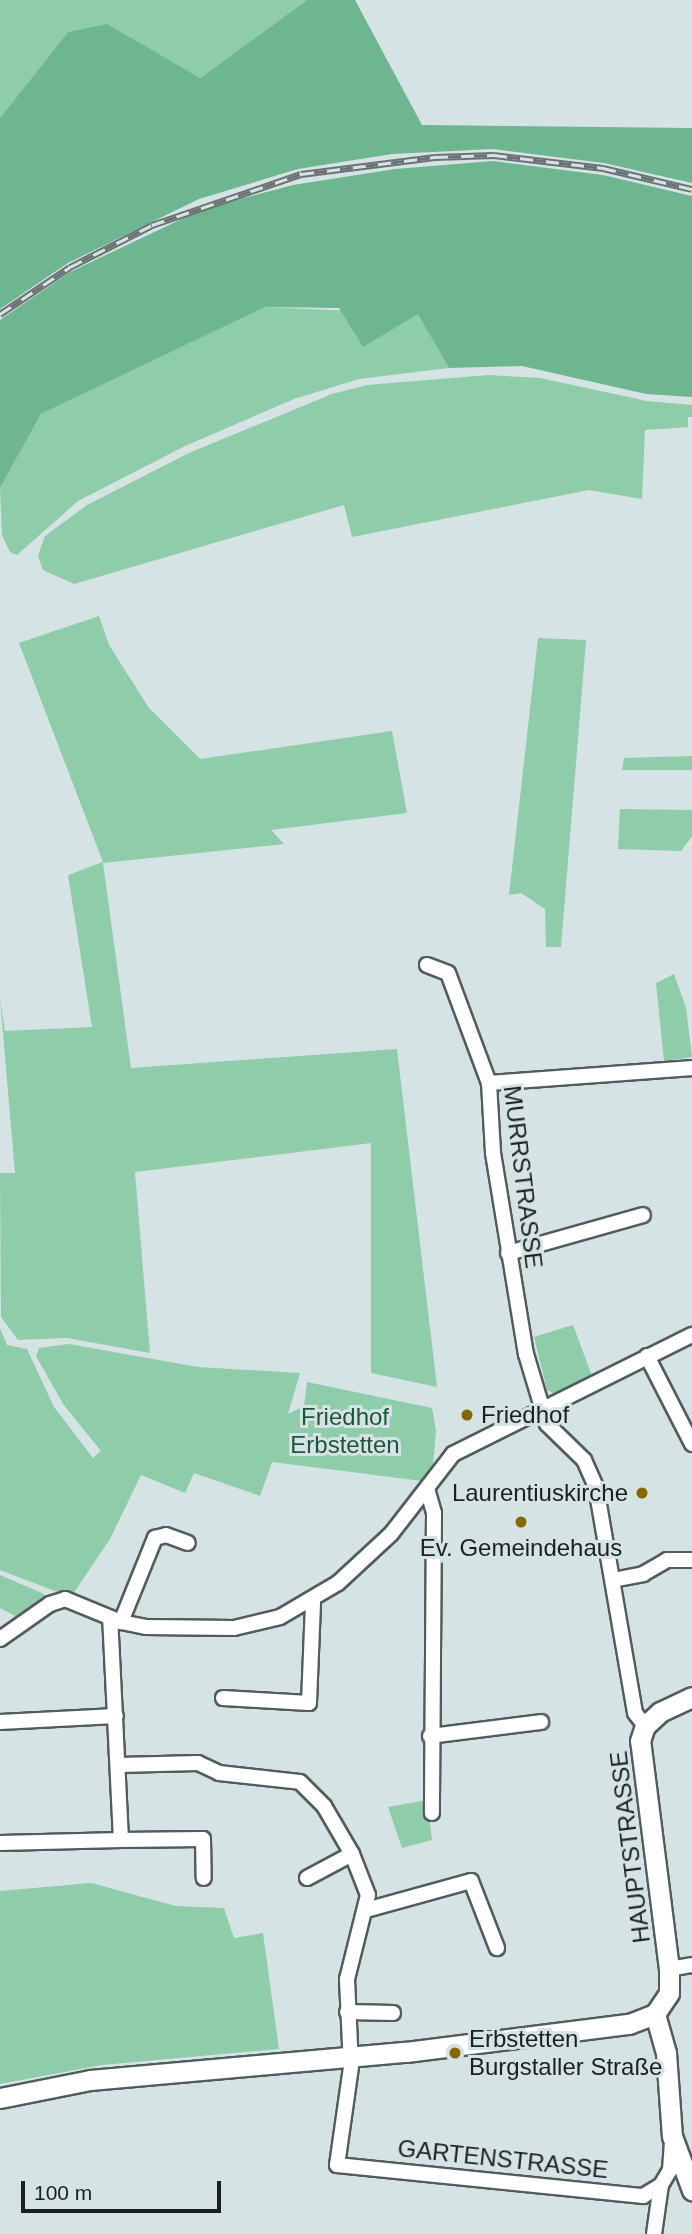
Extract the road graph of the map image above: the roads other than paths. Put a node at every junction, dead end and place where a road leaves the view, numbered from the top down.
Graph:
1 (427, 965) dead end
2 (692, 1068) edge
3 (489, 1083) junction
4 (643, 1215) dead end
5 (508, 1254) junction
6 (692, 1335) edge
7 (647, 1356) junction
8 (543, 1413) junction
9 (692, 1444) edge
10 (428, 1492) junction
11 (188, 1543) dead end
12 (692, 1560) edge
13 (613, 1580) junction
14 (313, 1602) junction
15 (115, 1620) junction
16 (0, 1639) edge
17 (692, 1697) edge
18 (223, 1698) dead end
19 (117, 1716) junction
20 (0, 1722) edge
21 (541, 1722) dead end
22 (645, 1726) junction
23 (430, 1736) junction
24 (119, 1765) junction
25 (432, 1813) dead end
26 (121, 1840) junction
27 (0, 1843) edge
28 (352, 1854) junction
29 (204, 1878) dead end
30 (307, 1878) dead end
31 (366, 1910) junction
32 (497, 1948) dead end
33 (692, 1965) edge
34 (669, 1969) junction
35 (347, 2012) junction
36 (393, 2013) dead end
37 (655, 2014) junction
38 (350, 2056) junction
39 (0, 2098) edge
40 (672, 2136) junction
41 (687, 2165) edge
42 (662, 2185) junction
43 (692, 2190) edge
44 (654, 2234) edge

1 - 3 street, MURRSTRASSE
2 - 3 street
3 - 5 street, MURRSTRASSE
4 - 5 street
5 - 8 street, MURRSTRASSE
6 - 7 street
7 - 8 street
7 - 9 street
8 - 10 street
8 - 13 street
10 - 14 street
10 - 23 street
11 - 15 street
12 - 13 street
13 - 22 street
14 - 15 street
14 - 18 street
15 - 16 street
15 - 19 street
17 - 22 street, HAUPTSTRASSE
19 - 20 street
19 - 24 street
21 - 23 street
22 - 34 street, HAUPTSTRASSE
23 - 25 street
24 - 26 street
24 - 28 street
26 - 27 street
26 - 29 street
28 - 30 street
28 - 31 street
31 - 32 street
31 - 35 street
33 - 34 street
34 - 37 street, HAUPTSTRASSE
35 - 36 street
35 - 38 street
37 - 38 street
37 - 40 street
38 - 39 street
38 - 42 street, GARTENSTRASSE
40 - 41 street
40 - 42 street
41 - 43 street
42 - 44 street

